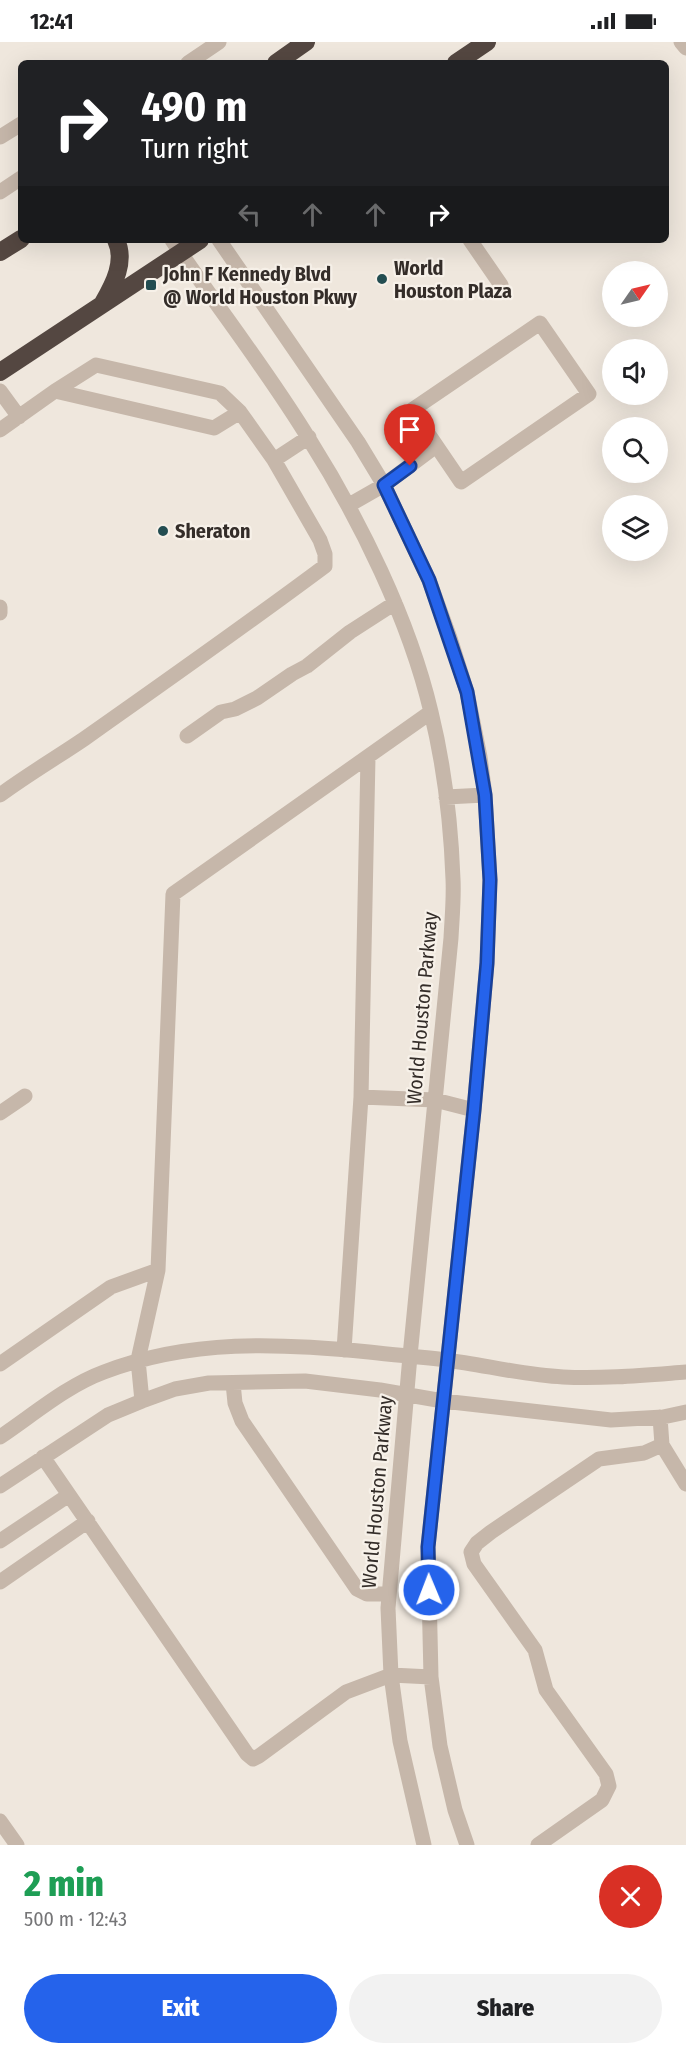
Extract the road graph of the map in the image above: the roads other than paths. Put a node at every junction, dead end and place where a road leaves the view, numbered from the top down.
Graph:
1 (219, 42) edge
2 (306, 42) edge
3 (487, 42) edge
4 (681, 42) edge
5 (686, 48) edge
6 (192, 60) edge
7 (280, 60) edge
8 (460, 60) edge
9 (18, 125) edge
10 (0, 137) edge
11 (18, 180) edge
12 (0, 192) edge
13 (18, 241) edge
14 (117, 243) edge
15 (221, 243) edge
16 (472, 243) edge
17 (176, 246) edge
18 (0, 252) edge
19 (501, 285) dead end
20 (103, 305) junction
21 (0, 372) edge
22 (0, 391) edge
23 (55, 391) junction
24 (240, 412) junction
25 (19, 417) junction
26 (0, 430) edge
27 (309, 437) junction
28 (436, 446) junction
29 (274, 460) junction
30 (384, 485) junction
31 (349, 505) junction
32 (395, 603) junction
33 (0, 607) edge
34 (0, 613) edge
35 (431, 712) junction
36 (187, 736) dead end
37 (368, 757) junction
38 (0, 795) edge
39 (485, 795) junction
40 (446, 797) junction
41 (25, 1096) dead end
42 (361, 1097) junction
43 (435, 1100) junction
44 (474, 1110) junction
45 (0, 1113) edge
46 (158, 1270) junction
47 (345, 1350) junction
48 (410, 1356) junction
49 (138, 1360) junction
50 (447, 1360) junction
51 (0, 1364) edge
52 (686, 1372) edge
53 (233, 1383) junction
54 (406, 1395) junction
55 (141, 1401) junction
56 (443, 1401) junction
57 (686, 1412) edge
58 (660, 1417) junction
59 (0, 1437) edge
60 (662, 1445) junction
61 (43, 1457) junction
62 (686, 1484) edge
63 (0, 1486) edge
64 (69, 1495) junction
65 (88, 1521) junction
66 (0, 1541) edge
67 (0, 1582) edge
68 (389, 1594) junction
69 (391, 1675) junction
70 (431, 1677) junction
71 (0, 1821) edge
72 (17, 1845) edge
73 (424, 1845) edge
74 (466, 1845) edge
75 (537, 1845) edge

1 - 6 street
2 - 7 highway
3 - 8 highway
4 - 5 street
9 - 10 street
11 - 12 street
13 - 18 highway
14 - 20 highway
15 - 30 street
16 - 19 street
17 - 20 highway
17 - 27 street, World Houston Parkway
20 - 21 highway
22 - 25 street
23 - 24 street
23 - 24 street
23 - 25 street
24 - 29 street
25 - 26 street
27 - 29 street
27 - 31 street, World Houston Parkway
28 - 28 street
28 - 30 street
29 - 38 street
30 - 31 street
30 - 39 street
31 - 32 street, World Houston Parkway
32 - 35 street, World Houston Parkway
32 - 36 street
33 - 34 street
35 - 37 street
35 - 40 street, World Houston Parkway
37 - 42 street
37 - 46 street
39 - 40 street
39 - 44 street
40 - 43 street, World Houston Parkway
41 - 45 street
42 - 43 street
42 - 47 street
43 - 44 street
43 - 48 street, World Houston Parkway
44 - 50 street
46 - 49 street
46 - 51 street
47 - 48 street
47 - 49 street
48 - 50 street
48 - 54 street, World Houston Parkway
49 - 55 street
49 - 59 street
50 - 52 street
50 - 56 street
53 - 54 street
53 - 55 street
53 - 68 street
54 - 56 street
54 - 68 street, World Houston Parkway
55 - 61 street
56 - 58 street
56 - 70 street
57 - 58 street
58 - 60 street
60 - 62 street
60 - 75 street
61 - 63 street
61 - 64 street
64 - 65 street
64 - 66 street
65 - 67 street
65 - 69 street
68 - 69 street, World Houston Parkway
69 - 70 street
69 - 73 street, World Houston Parkway
70 - 74 street
71 - 72 street

